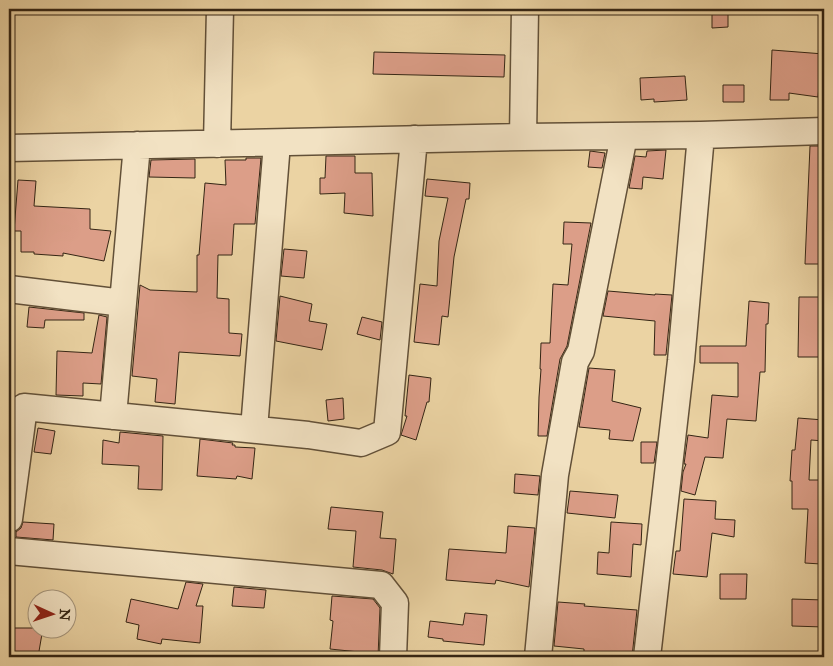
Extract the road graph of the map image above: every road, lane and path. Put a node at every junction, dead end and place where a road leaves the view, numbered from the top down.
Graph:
1 (220, 9) edge
2 (525, 9) edge
3 (824, 131) edge
4 (701, 135) junction
5 (624, 136) junction
6 (523, 137) junction
7 (414, 139) junction
8 (277, 143) junction
9 (217, 144) junction
10 (137, 145) junction
11 (9, 148) edge
12 (9, 289) edge
13 (123, 303) junction
14 (16, 406) edge
15 (113, 416) junction
16 (254, 430) junction
17 (9, 518) edge
18 (9, 550) edge
19 (392, 657) edge
20 (538, 657) edge
21 (647, 657) edge

1 - 9 street
2 - 6 street
3 - 4 street
4 - 5 street
4 - 21 street
5 - 6 street
5 - 20 street
6 - 7 street
7 - 8 street
7 - 16 street
8 - 9 street
8 - 16 street
9 - 10 street
10 - 11 street
10 - 13 street
12 - 13 street
13 - 15 street
14 - 15 street
14 - 17 street
15 - 16 street
18 - 19 street

